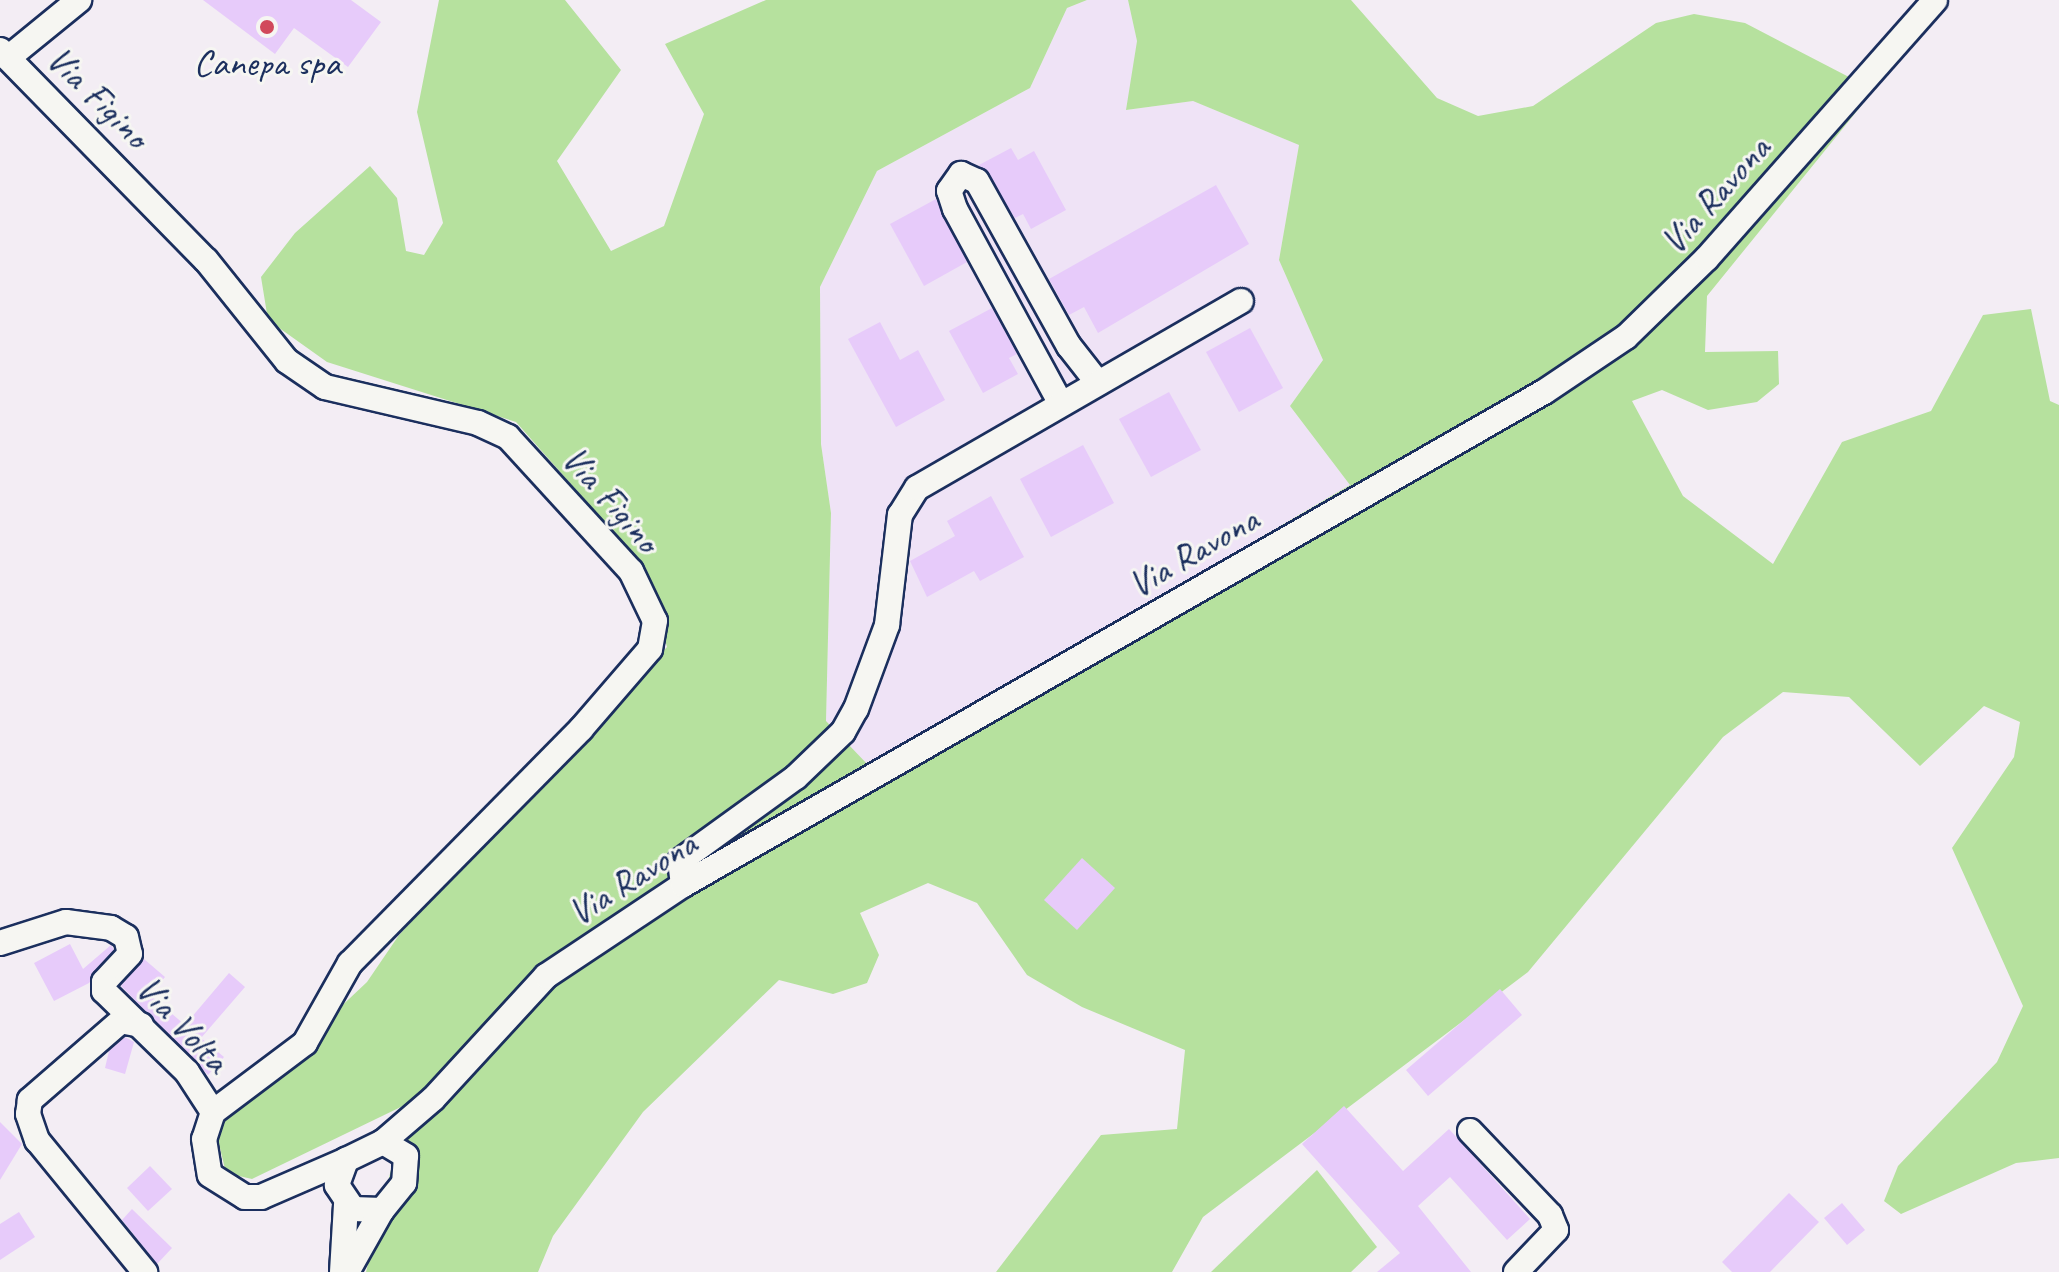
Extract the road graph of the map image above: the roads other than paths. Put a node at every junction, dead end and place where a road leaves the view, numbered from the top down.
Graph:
1 (79, 0) edge
2 (1935, 0) edge
3 (4, 54) edge
4 (1016, 252) junction
5 (988, 267) junction
6 (1241, 301) dead end
7 (1098, 383) junction
8 (1061, 404) junction
9 (683, 885) junction
10 (0, 943) edge
11 (141, 1025) junction
12 (433, 1099) junction
13 (213, 1112) junction
14 (1470, 1131) dead end
15 (383, 1142) junction
16 (406, 1156) junction
17 (346, 1160) junction
18 (307, 1179) junction
19 (343, 1199) junction
20 (382, 1210) junction
21 (145, 1272) edge
22 (345, 1272) edge
23 (1516, 1272) edge

1 - 3 street
2 - 9 street, Via Ravona
3 - 13 street, Via Figino
4 - 5 street
4 - 5 street
4 - 7 street
5 - 8 street
6 - 7 street
7 - 8 street
8 - 9 street
9 - 12 street, Via Ravona
10 - 11 street, Via Volta
11 - 13 street, Via Volta
11 - 21 street
12 - 15 street, Via Ravona
12 - 16 street, Via Ravona
13 - 18 street
14 - 23 street
15 - 16 street
15 - 17 street
16 - 20 street
17 - 18 street
17 - 19 street
18 - 19 street
19 - 20 street
19 - 22 street
20 - 22 street

